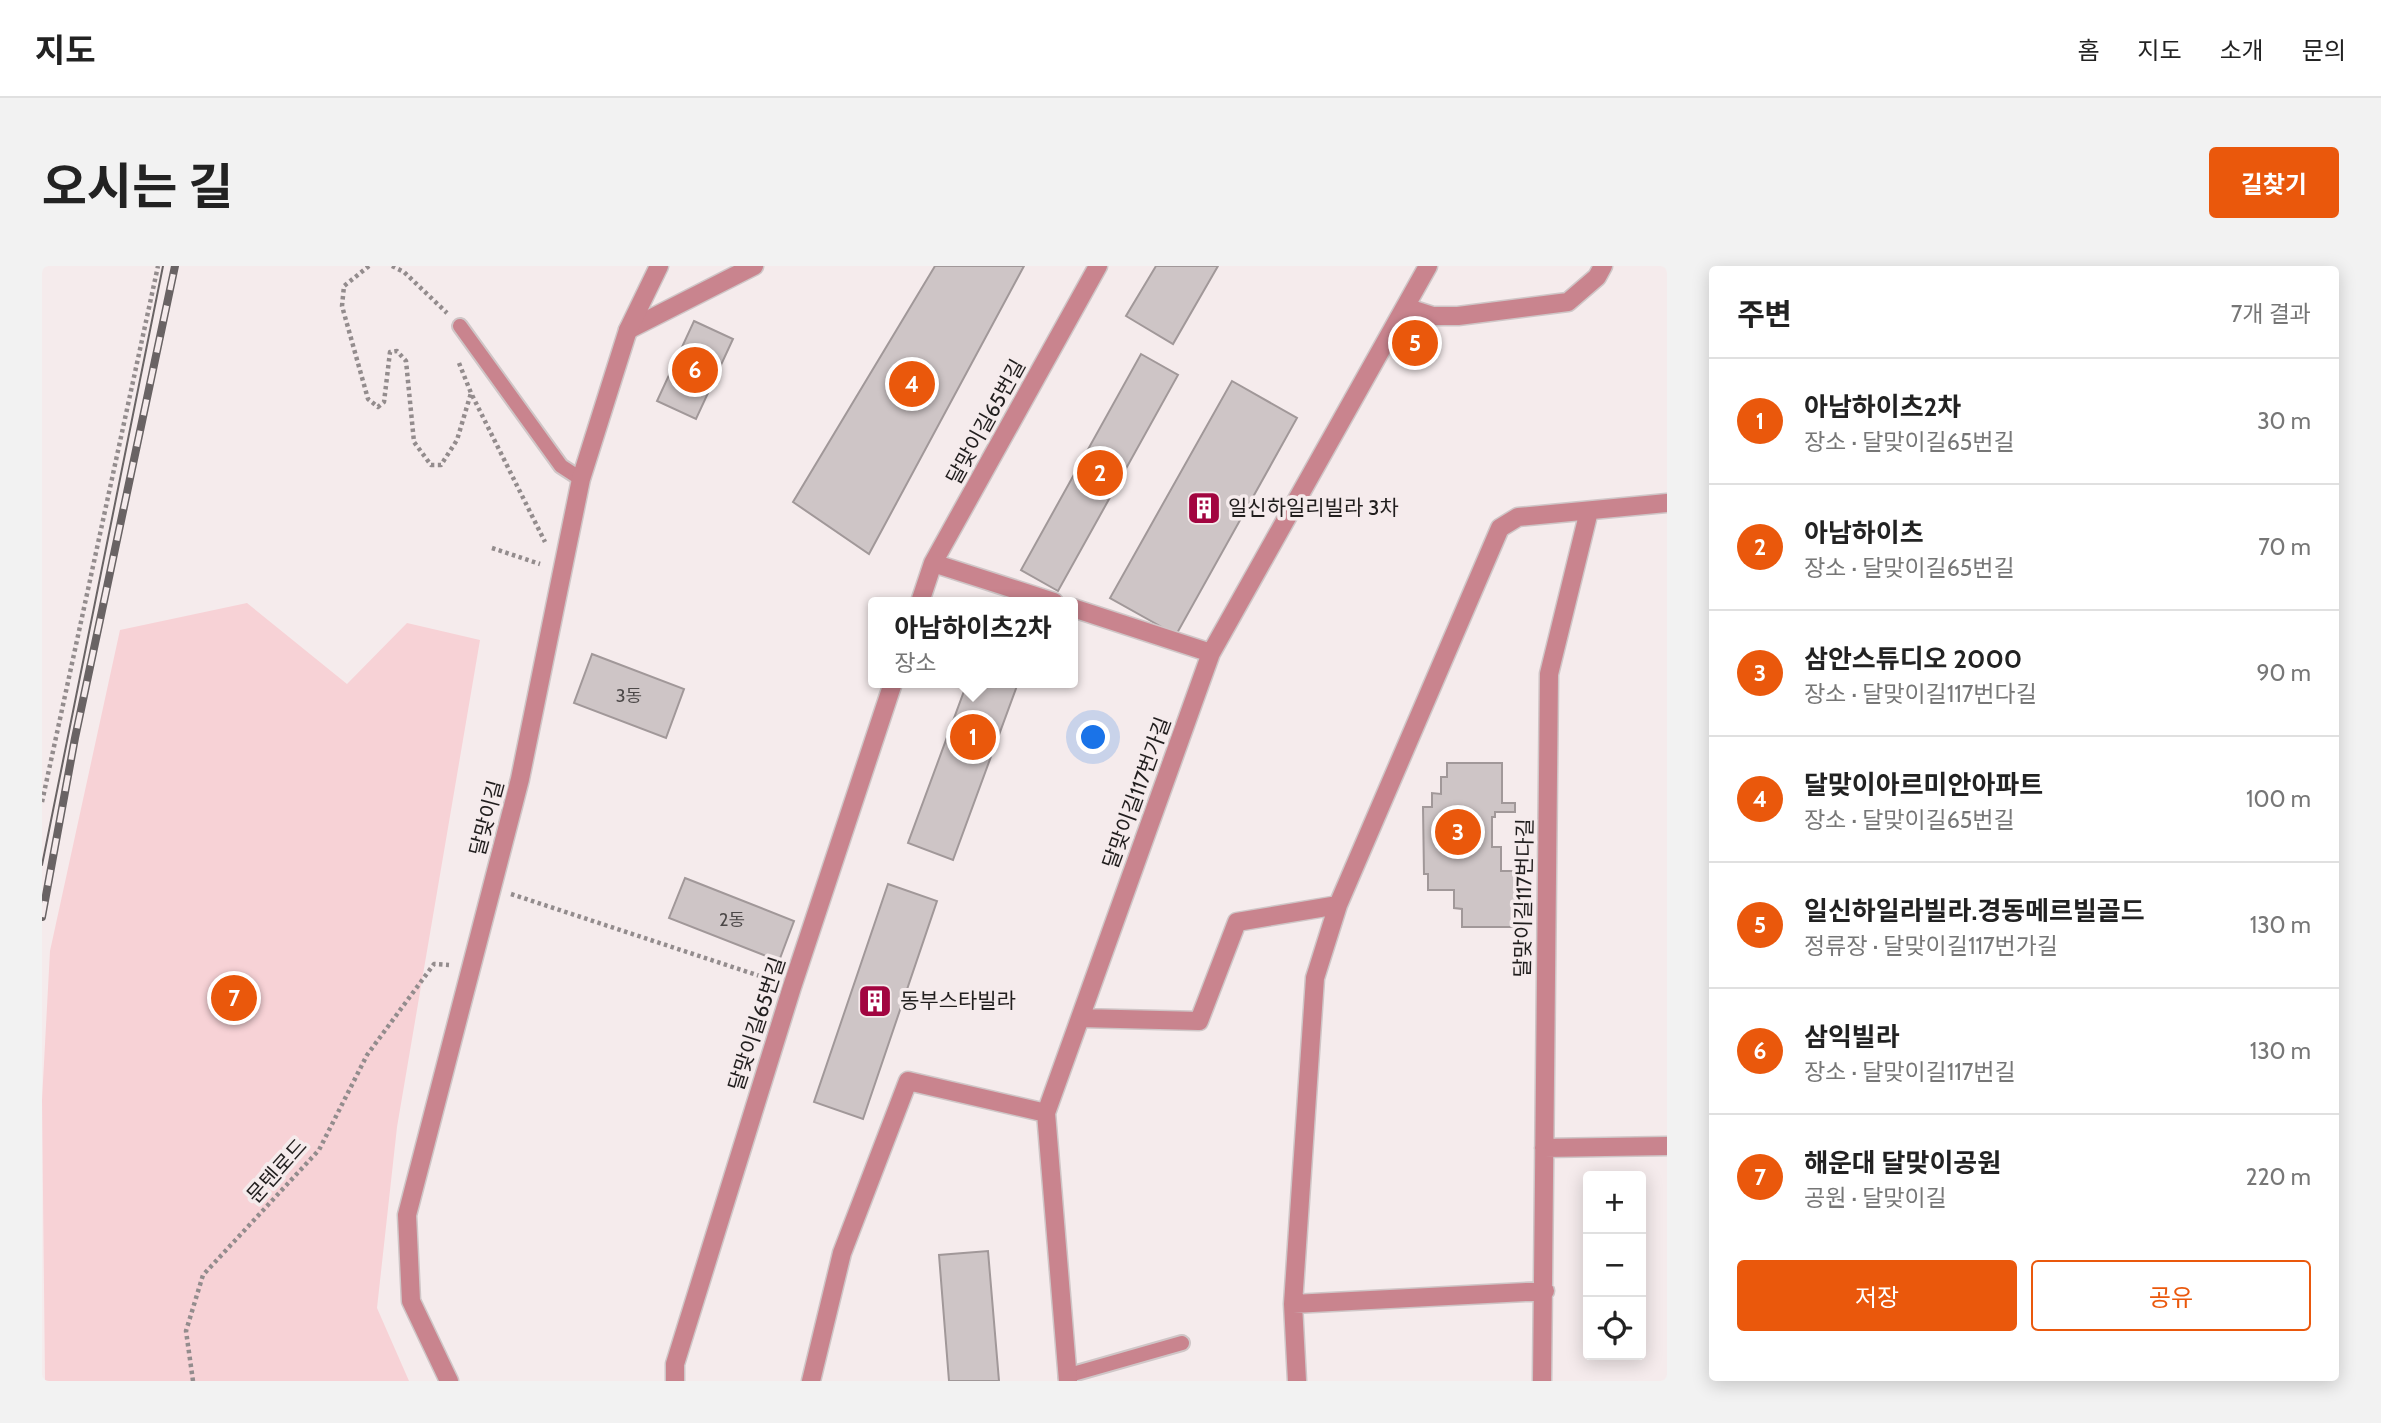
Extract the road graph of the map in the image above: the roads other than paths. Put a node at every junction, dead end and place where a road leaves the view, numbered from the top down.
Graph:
1 (659, 266) edge
2 (754, 266) edge
3 (1098, 266) edge
4 (1428, 266) edge
5 (1603, 266) edge
6 (1405, 307) junction
7 (460, 326) road end
8 (628, 331) junction
9 (581, 479) junction
10 (1667, 503) edge
11 (1589, 511) junction
12 (933, 563) junction
13 (922, 597) edge
14 (1038, 597) edge
15 (1078, 610) edge
16 (1211, 653) junction
17 (891, 688) edge
18 (1338, 905) junction
19 (1080, 1018) junction
20 (1046, 1113) junction
21 (1667, 1146) edge
22 (1544, 1148) junction
23 (1545, 1291) junction
24 (1293, 1304) junction
25 (1182, 1343) dead end
26 (1067, 1378) edge
27 (449, 1381) edge
28 (675, 1381) edge
29 (811, 1381) edge
30 (1297, 1381) edge
31 (1542, 1381) edge

1 - 8 street, 달맞이길
2 - 8 street
3 - 12 street, 달맞이길65번길
4 - 6 street, 달맞이길117번가길
5 - 6 street
6 - 16 street, 달맞이길117번가길
7 - 9 lane
8 - 9 street, 달맞이길
9 - 27 street, 달맞이길
10 - 11 street
11 - 18 street
11 - 22 street, 달맞이길117번다길
12 - 13 street, 달맞이길65번길
12 - 14 street
15 - 16 street
16 - 19 street, 달맞이길117번가길
17 - 28 street, 달맞이길65번길
18 - 19 street
18 - 24 street
19 - 20 street, 달맞이길117번가길
20 - 26 street, 달맞이길117번가길
20 - 29 street
21 - 22 street
22 - 23 street, 달맞이길117번다길
23 - 24 street
23 - 31 street, 달맞이길117번다길
24 - 30 street
25 - 26 lane

